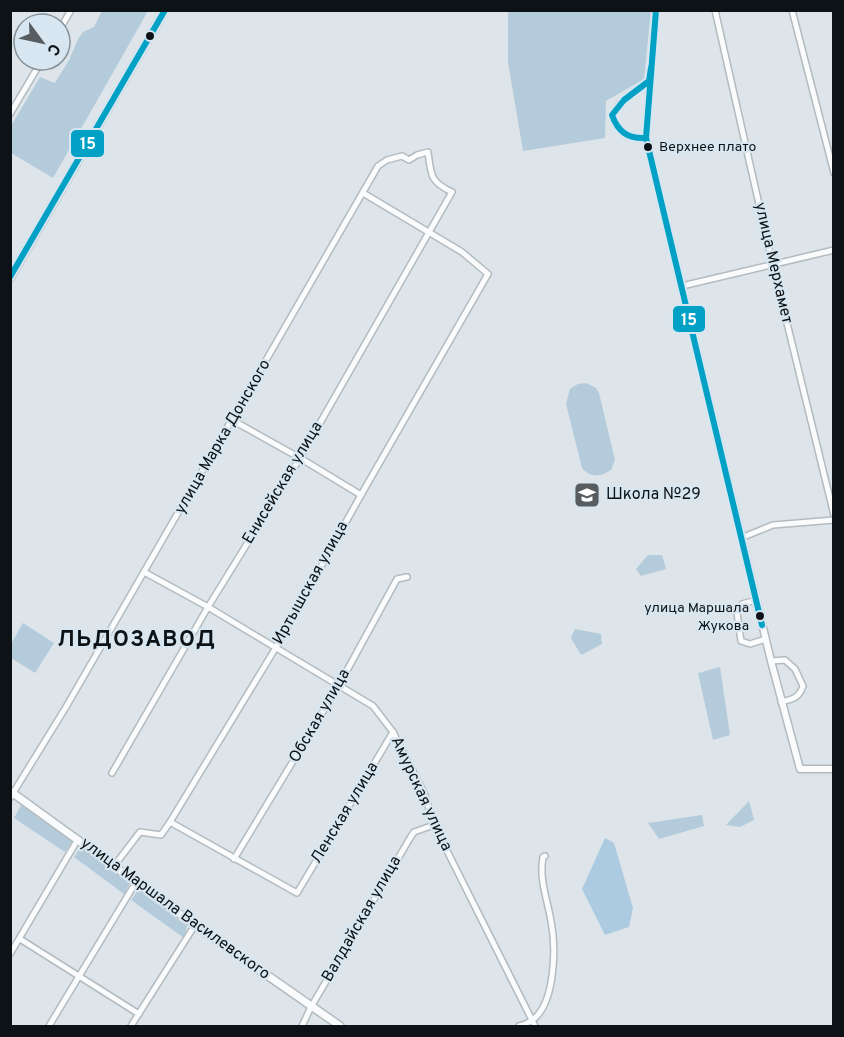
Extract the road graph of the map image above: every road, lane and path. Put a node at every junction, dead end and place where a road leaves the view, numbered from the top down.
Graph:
1 (165, 10) edge
2 (656, 10) edge
3 (715, 10) edge
4 (792, 10) edge
5 (35, 72) edge
6 (649, 81) junction
7 (10, 114) edge
8 (646, 138) junction
9 (834, 173) edge
10 (452, 192) joint
11 (363, 193) junction
12 (429, 231) junction
13 (834, 250) edge
14 (773, 266) junction
15 (10, 278) edge
16 (682, 286) junction
17 (232, 420) junction
18 (300, 458) junction
19 (361, 495) junction
20 (834, 515) edge
21 (834, 520) edge
22 (741, 538) junction
23 (144, 572) junction
24 (407, 577) dead end
25 (756, 600) junction
26 (208, 607) junction
27 (766, 639) junction
28 (275, 649) junction
29 (771, 661) junction
30 (339, 685) junction
31 (781, 702) junction
32 (393, 732) junction
33 (834, 769) edge
34 (112, 773) dead end
35 (11, 794) edge
36 (170, 822) junction
37 (434, 825) junction
38 (78, 839) junction
39 (545, 856) dead end
40 (234, 859) junction
41 (114, 866) junction
42 (136, 882) junction
43 (195, 925) junction
44 (20, 939) junction
45 (10, 954) edge
46 (78, 976) junction
47 (311, 1007) junction
48 (139, 1014) junction
49 (533, 1024) edge
50 (49, 1026) edge
51 (132, 1026) edge
52 (302, 1026) edge
53 (340, 1026) edge
54 (519, 1026) edge

1 - 15 main road
2 - 6 street
3 - 14 street, улица Мерхамет
4 - 9 street
5 - 7 street
6 - 8 street
6 - 8 street
8 - 16 street
10 - 11 street, улица Марка Донского
10 - 12 street, Енисейская улица
11 - 12 street
11 - 17 street, улица Марка Донского
12 - 18 street, Енисейская улица
12 - 19 street, Иртышская улица
13 - 14 street
14 - 16 street
14 - 20 street, улица Мерхамет
16 - 22 street
17 - 18 street
17 - 23 street, улица Марка Донского
18 - 19 street
18 - 26 street, Енисейская улица
19 - 28 street, Иртышская улица
21 - 22 street
22 - 25 street
23 - 26 street, Амурская улица
23 - 35 street, улица Марка Донского
24 - 30 street, Обская улица
25 - 27 street
25 - 27 street
26 - 28 street, Амурская улица
26 - 34 street, Енисейская улица
27 - 29 street
28 - 30 street, Амурская улица
28 - 36 street, Иртышская улица
29 - 31 street
29 - 31 street
30 - 32 street, Амурская улица
30 - 40 street, Обская улица
31 - 33 street
32 - 37 street, Амурская улица
32 - 40 street, Ленская улица
35 - 38 main road, улица Маршала Василевского
36 - 40 street
36 - 41 street
37 - 47 street, Валдайская улица
37 - 49 street, Амурская улица
38 - 41 main road, улица Маршала Василевского
38 - 44 street
39 - 49 street
41 - 42 main road, улица Маршала Василевского
42 - 43 main road, улица Маршала Василевского
42 - 46 street
43 - 47 main road, улица Маршала Василевского
43 - 48 street
44 - 45 street
44 - 46 street
46 - 48 street
46 - 50 street
47 - 52 street, Валдайская улица
47 - 53 main road, улица Маршала Василевского
48 - 51 street
49 - 54 street

